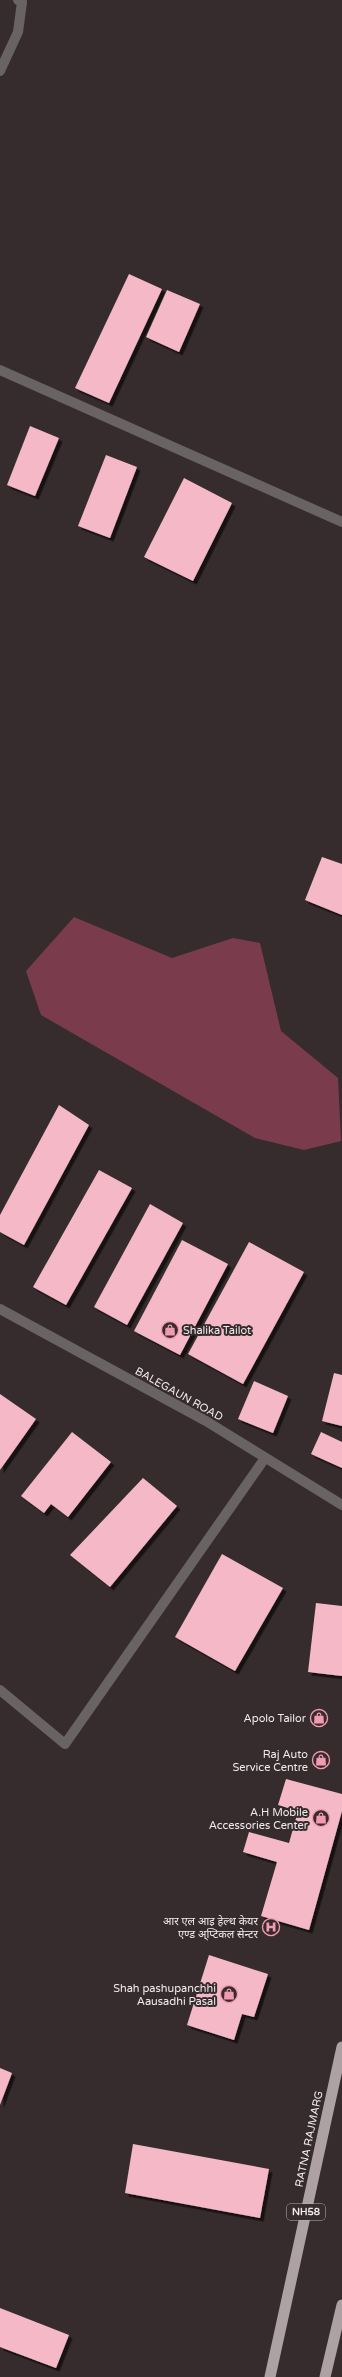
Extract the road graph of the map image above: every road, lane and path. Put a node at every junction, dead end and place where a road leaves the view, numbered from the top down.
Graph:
1 (18, 0) edge
2 (0, 71) edge
3 (0, 370) edge
4 (342, 522) edge
5 (0, 1309) edge
6 (265, 1458) junction
7 (342, 1505) edge
8 (0, 1690) edge
9 (342, 2047) edge
10 (342, 2305) edge
11 (270, 2377) edge
12 (325, 2377) edge

1 - 2 street
3 - 4 street
5 - 6 street, BALEGAUN ROAD
6 - 7 street, BALEGAUN ROAD
6 - 8 street
9 - 11 highway, RATNA RAJMARG / NH58
10 - 12 highway

